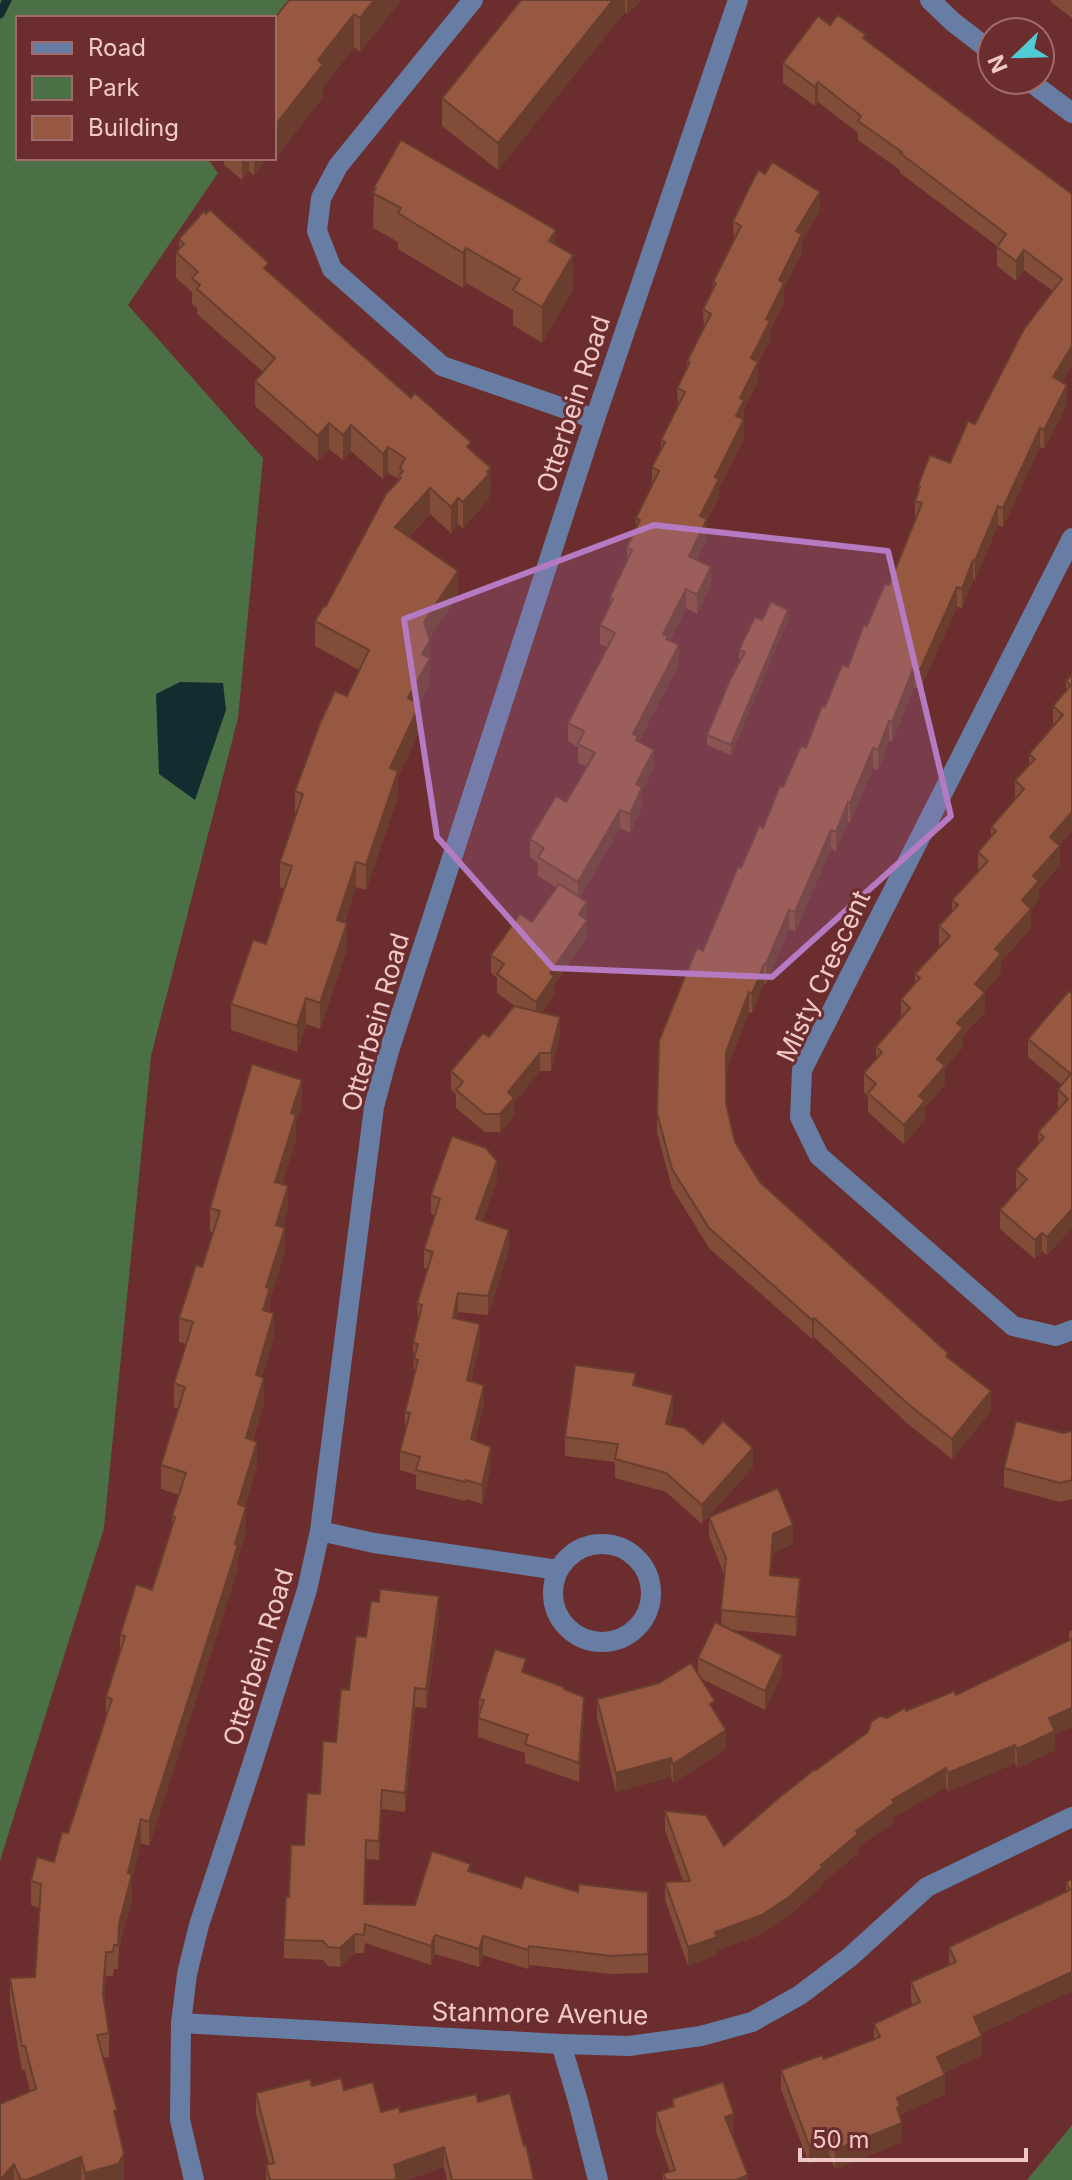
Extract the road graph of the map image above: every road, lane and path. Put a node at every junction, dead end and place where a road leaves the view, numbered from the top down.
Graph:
1 (473, 0) edge
2 (738, 0) edge
3 (930, 0) edge
4 (976, 40) edge
5 (1049, 96) edge
6 (1072, 113) edge
7 (595, 419) junction
8 (1072, 538) edge
9 (1072, 1330) edge
10 (320, 1531) junction
11 (558, 1570) junction
12 (1072, 1817) edge
13 (181, 2023) junction
14 (561, 2044) junction
15 (194, 2180) edge
16 (598, 2180) edge

1 - 7 street
2 - 7 street, Otterbein Road
3 - 4 street
5 - 6 street
7 - 10 street, Otterbein Road
8 - 9 street, Misty Crescent
10 - 11 street
10 - 13 street, Otterbein Road
11 - 11 street
12 - 14 street, Stanmore Avenue
13 - 14 street, Stanmore Avenue
13 - 15 street, Otterbein Road
14 - 16 street

